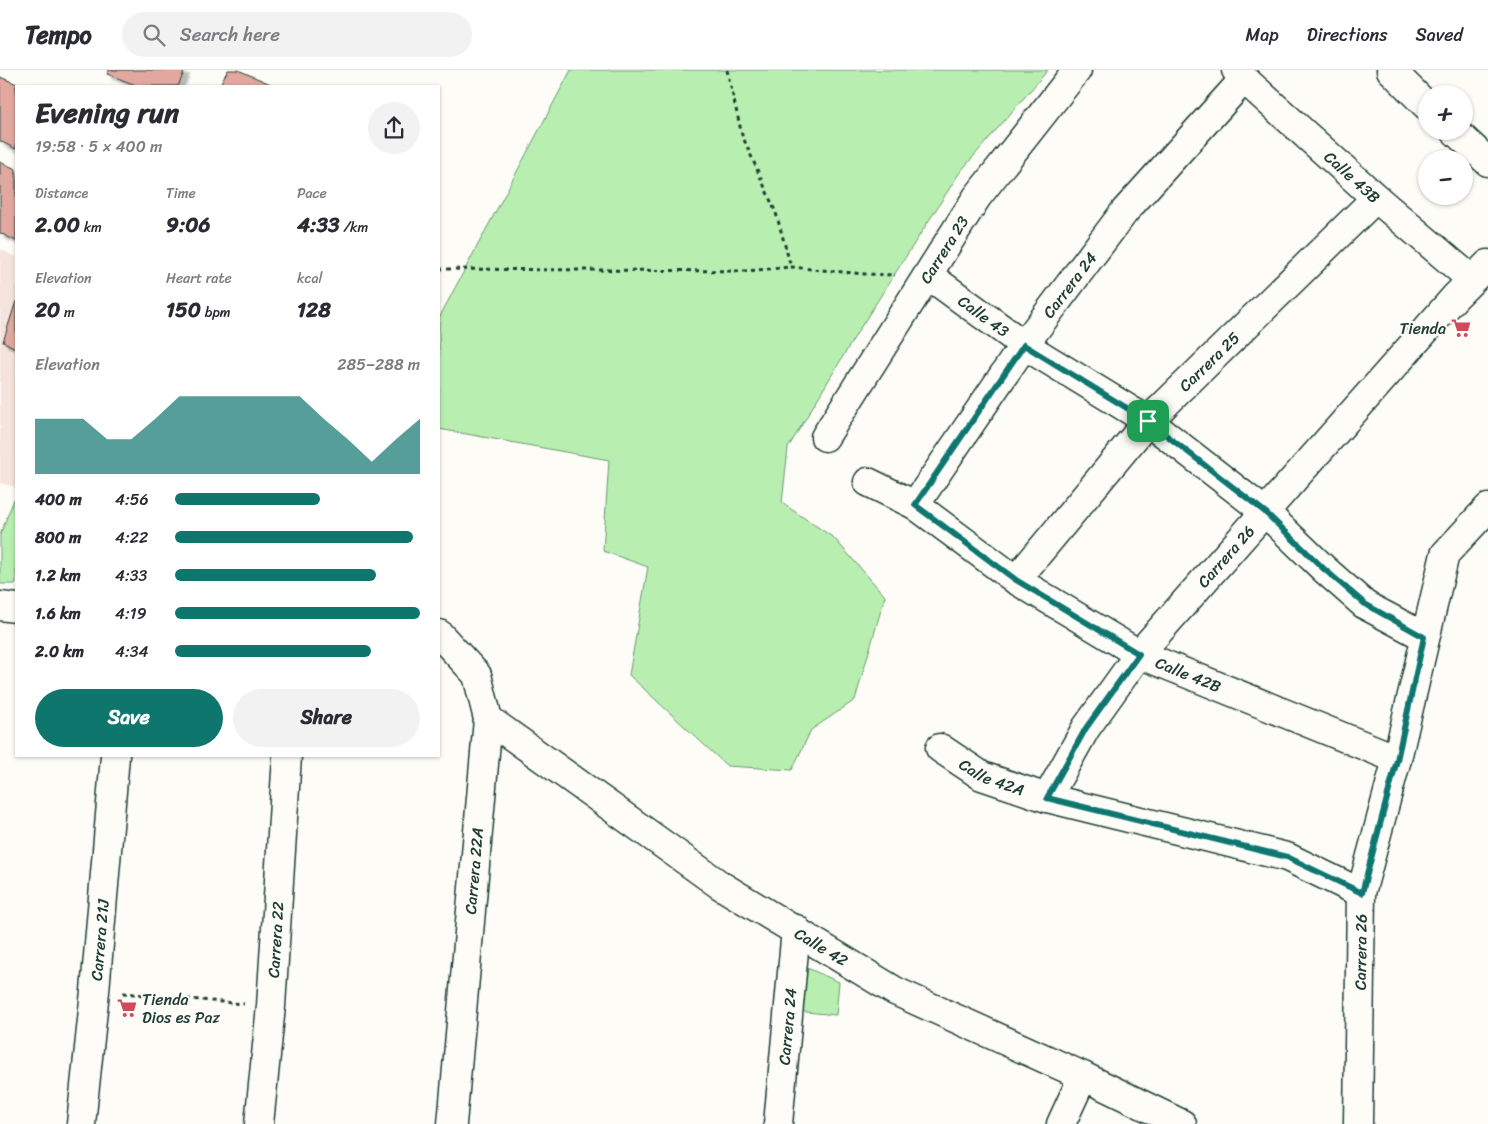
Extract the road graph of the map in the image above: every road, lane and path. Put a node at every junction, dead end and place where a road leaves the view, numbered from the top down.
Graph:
1 (726, 70) edge
2 (1077, 70) edge
3 (1391, 70) edge
4 (1240, 75) edge
5 (1418, 97) edge
6 (1465, 140) edge
7 (1488, 162) edge
8 (1376, 198) junction
9 (791, 267) junction
10 (440, 269) edge
11 (1480, 272) edge
12 (928, 275) junction
13 (1024, 345) junction
14 (1148, 421) junction
15 (825, 437) dead end
16 (868, 482) dead end
17 (915, 505) junction
18 (1488, 508) edge
19 (1265, 512) junction
20 (1016, 580) junction
21 (0, 606) edge
22 (15, 608) edge
23 (440, 635) edge
24 (1424, 637) junction
25 (1139, 654) junction
26 (488, 719) junction
27 (940, 748) dead end
28 (115, 757) edge
29 (287, 757) edge
30 (1397, 760) junction
31 (1047, 798) junction
32 (1362, 893) junction
33 (796, 929) junction
34 (95, 991) junction
35 (271, 1006) junction
36 (1083, 1076) junction
37 (81, 1124) edge
38 (259, 1124) edge
39 (452, 1124) edge
40 (778, 1124) edge
41 (1060, 1124) edge
42 (1182, 1124) edge
43 (1358, 1124) edge

1 - 9 path
2 - 12 street, Carrera 23
3 - 5 street
4 - 8 street, Calle 43B
4 - 13 street, Carrera 24
6 - 7 street
8 - 11 street, Calle 43B
8 - 14 street, Carrera 25
9 - 10 path
9 - 12 path
11 - 19 street, Carrera 26
12 - 13 street, Calle 43
12 - 15 street, Carrera 23
13 - 14 street, Calle 43
13 - 17 street, Carrera 24
14 - 19 street, Calle 43
14 - 20 street, Carrera 25
16 - 17 street, Calle 42B
17 - 20 street, Calle 42B
18 - 24 street, Carrera 26
19 - 24 street, Calle 43
19 - 25 street, Carrera 26
20 - 25 street, Calle 42B
21 - 22 street
23 - 26 street, Carrera 22A
24 - 30 street, Carrera 26
25 - 30 street, Calle 42B
25 - 31 street, Carrera 26
26 - 33 street, Calle 42
26 - 39 street, Carrera 22A
27 - 31 street, Calle 42A
28 - 34 street, Carrera 21J
29 - 35 street, Carrera 22
30 - 32 street, Carrera 26
31 - 32 street, Calle 42A
32 - 43 street, Carrera 26
33 - 36 street, Calle 42
33 - 40 street, Carrera 24
34 - 35 path
34 - 37 street, Carrera 21J
35 - 38 street, Carrera 22
36 - 41 street
36 - 42 street, Calle 42

